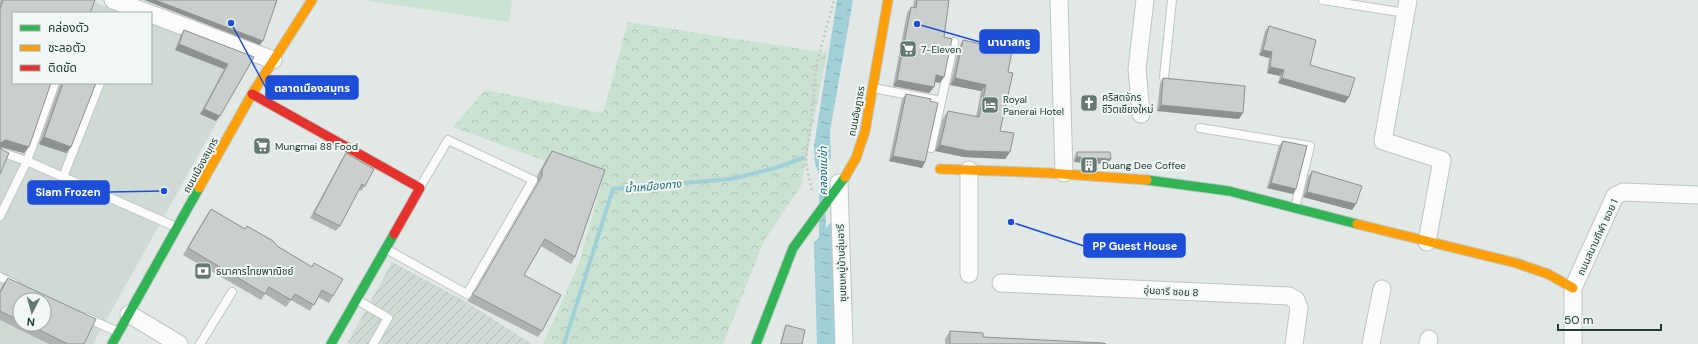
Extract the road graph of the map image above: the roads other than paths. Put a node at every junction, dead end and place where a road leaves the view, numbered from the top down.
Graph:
1 (113, 0) edge
2 (312, 0) edge
3 (888, 0) edge
4 (1059, 0) edge
5 (1145, 0) edge
6 (1172, 0) edge
7 (1323, 0) edge
8 (1407, 6) edge
9 (145, 12) edge
10 (152, 14) edge
11 (954, 42) dead end
12 (273, 60) junction
13 (1164, 77) edge
14 (55, 84) edge
15 (100, 84) edge
16 (872, 88) junction
17 (252, 94) junction
18 (941, 101) junction
19 (1141, 114) dead end
20 (1200, 128) dead end
21 (931, 148) edge
22 (0, 152) edge
23 (27, 161) junction
24 (940, 169) dead end
25 (969, 170) junction
26 (1064, 173) junction
27 (63, 178) junction
28 (839, 183) junction
29 (420, 188) junction
30 (1698, 196) edge
31 (1295, 209) junction
32 (0, 216) edge
33 (178, 228) junction
34 (1427, 242) junction
35 (385, 249) junction
36 (969, 274) dead end
37 (0, 277) edge
38 (1001, 283) dead end
39 (21, 287) edge
40 (1573, 288) junction
41 (1382, 289) dead end
42 (232, 292) dead end
43 (356, 299) junction
44 (77, 313) edge
45 (129, 314) junction
46 (119, 333) junction
47 (112, 344) edge
48 (180, 344) edge
49 (200, 344) edge
50 (331, 344) edge
51 (373, 344) edge
52 (756, 344) edge
53 (844, 344) edge
54 (1294, 344) edge
55 (1371, 344) edge
56 (1573, 344) edge

1 - 9 street
2 - 12 street, ถนนเมืองสมุทร
3 - 16 street, ถนนอัษฎาธร
4 - 26 street
5 - 19 street
6 - 13 lane
7 - 8 lane
8 - 34 street
10 - 12 street
11 - 18 lane
12 - 17 street, ถนนเมืองสมุทร
14 - 23 lane
15 - 27 lane
16 - 18 lane
16 - 28 street, ถนนอัษฎาธร
17 - 29 street
17 - 33 street, ถนนเมืองสมุทร
18 - 21 lane
20 - 31 lane
22 - 23 lane
23 - 27 lane
23 - 32 lane
24 - 25 street
25 - 26 street
25 - 36 street
26 - 31 street
27 - 33 lane
28 - 52 street, ถนนอัษฎาธร
28 - 53 street, ชุมชนหมู่บ้านอุ่นอารี
29 - 35 street
29 - 35 lane
30 - 40 street, ถนนสนามกีฬา ซอย 1
31 - 34 street
33 - 45 street, ถนนเมืองสมุทร
34 - 40 street
35 - 43 street
37 - 39 lane
38 - 54 street, อุ่นอารี ซอย 8
40 - 56 street
41 - 55 street
42 - 49 lane
43 - 50 street
43 - 51 lane
44 - 46 lane
45 - 46 street, ถนนเมืองสมุทร
45 - 48 street
46 - 47 street, ถนนเมืองสมุทร

